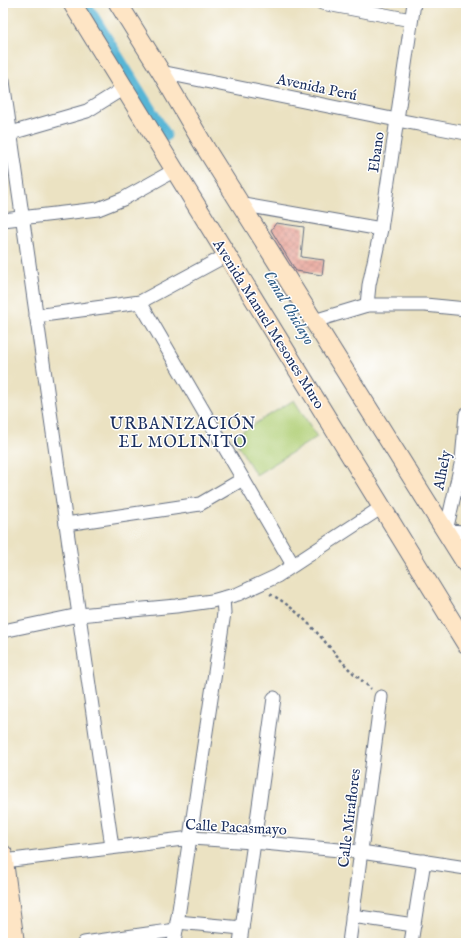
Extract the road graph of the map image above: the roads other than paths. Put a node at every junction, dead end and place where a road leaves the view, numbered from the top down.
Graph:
1 (72, 3) edge
2 (118, 3) edge
3 (322, 3) edge
4 (414, 3) edge
5 (411, 20) junction
6 (161, 72) junction
7 (3, 81) edge
8 (124, 88) junction
9 (397, 120) junction
10 (11, 133) junction
11 (466, 133) edge
12 (175, 170) junction
13 (239, 204) junction
14 (23, 217) junction
15 (3, 220) edge
16 (381, 229) junction
17 (227, 255) junction
18 (140, 302) junction
19 (367, 305) junction
20 (466, 310) edge
21 (36, 316) junction
22 (314, 321) junction
23 (466, 414) edge
24 (243, 479) junction
25 (382, 507) junction
26 (66, 524) junction
27 (446, 531) junction
28 (466, 532) edge
29 (466, 564) edge
30 (293, 565) junction
31 (223, 598) junction
32 (80, 615) junction
33 (3, 631) edge
34 (466, 644) edge
35 (381, 697) road end
36 (274, 698) dead end
37 (191, 838) junction
38 (253, 842) junction
39 (112, 848) junction
40 (361, 852) junction
41 (3, 857) edge
42 (424, 861) junction
43 (466, 868) edge
44 (352, 916) junction
45 (414, 925) junction
46 (242, 928) junction
47 (176, 932) edge
48 (15, 943) edge
49 (84, 943) edge
50 (240, 943) edge
51 (349, 943) edge
52 (411, 943) edge

1 - 8 street, Avenida Manuel Mesones Muro
2 - 6 street
3 - 5 street
4 - 5 street, Ebano
5 - 9 street, Ebano
6 - 9 street, Avenida Perú
6 - 13 street
7 - 10 street
8 - 10 street
8 - 12 street, Avenida Manuel Mesones Muro
9 - 11 street, Avenida Perú
9 - 16 street, Ebano
10 - 14 street
12 - 14 street
12 - 17 street, Avenida Manuel Mesones Muro
13 - 16 street
13 - 22 street
14 - 15 street
14 - 21 street
16 - 19 street, Ebano
17 - 18 street
17 - 25 street, Avenida Manuel Mesones Muro
18 - 21 street
18 - 24 street
19 - 20 street
19 - 22 street
21 - 26 street
22 - 27 street
23 - 27 street, Alhely
24 - 26 street
24 - 30 street
25 - 30 street
25 - 34 street, Avenida Manuel Mesones Muro
26 - 32 street
27 - 28 street
27 - 29 street
30 - 31 street
31 - 32 street
31 - 37 street
32 - 33 street
32 - 39 street
35 - 40 street, Calle Miraflores
36 - 38 street
37 - 38 street, Calle Pacasmayo
37 - 39 street, Calle Pacasmayo
37 - 47 street
38 - 40 street, Calle Pacasmayo
38 - 46 street
39 - 41 street, Calle Pacasmayo
40 - 42 street, Calle Pacasmayo
40 - 44 street, Calle Miraflores
41 - 48 street
42 - 43 street, Calle Pacasmayo
42 - 45 street
44 - 45 street
44 - 51 street, Calle Miraflores
45 - 52 street
46 - 47 street
46 - 50 street
47 - 49 street

